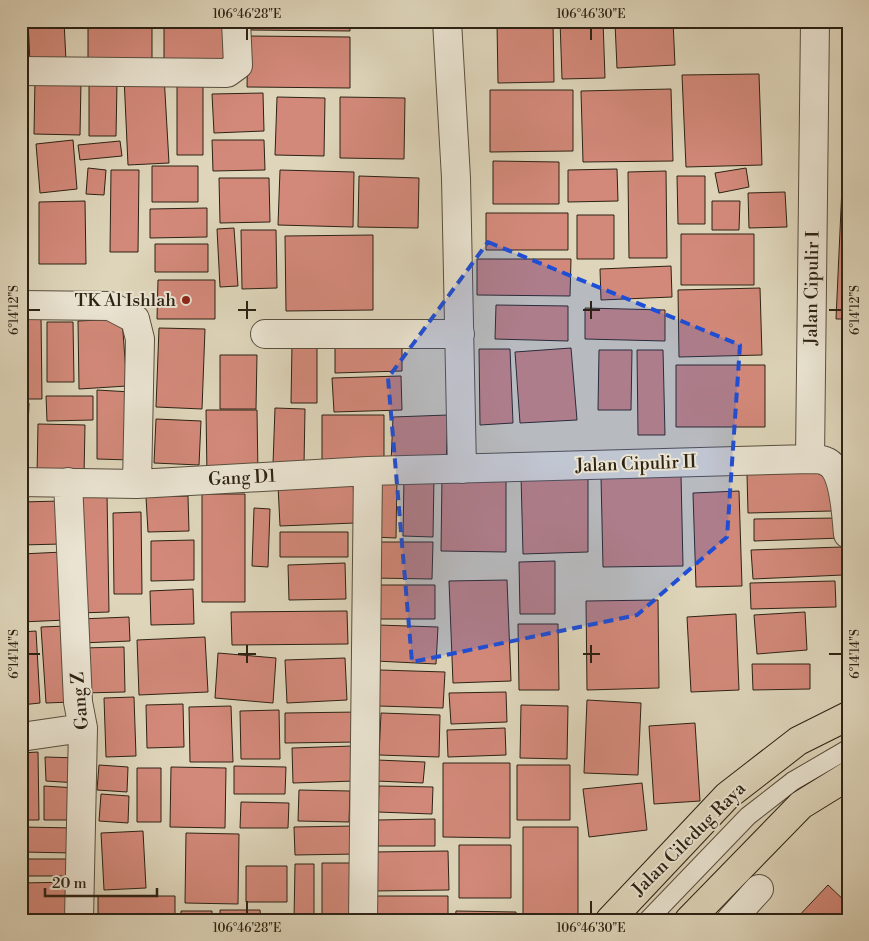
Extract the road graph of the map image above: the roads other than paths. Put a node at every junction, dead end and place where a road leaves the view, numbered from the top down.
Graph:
1 (236, 21) edge
2 (447, 21) edge
3 (815, 21) edge
4 (21, 71) edge
5 (21, 306) edge
6 (265, 334) dead end
7 (460, 334) junction
8 (810, 459) junction
9 (462, 469) junction
10 (368, 471) junction
11 (21, 482) edge
12 (68, 482) junction
13 (136, 484) junction
14 (848, 534) edge
15 (848, 716) edge
16 (83, 728) junction
17 (21, 737) edge
18 (848, 749) edge
19 (848, 776) edge
20 (759, 889) dead end
21 (616, 918) edge
22 (80, 920) edge
23 (363, 920) edge
24 (648, 920) edge
25 (689, 920) edge
26 (731, 920) edge

1 - 4 street
2 - 7 street
3 - 8 street, Jalan Cipulir I
5 - 13 street
6 - 7 street
7 - 9 street
8 - 9 street, Jalan Cipulir II
8 - 14 street
9 - 10 street, Gang D1
10 - 13 street, Gang D1
10 - 23 street
11 - 12 street, Gang D1
12 - 13 street, Gang D1
12 - 16 street, Gang Z
15 - 21 main road, Jalan Ciledug Raya
16 - 17 street
16 - 22 street, Gang Z
18 - 24 lane
19 - 25 main road
20 - 26 street

